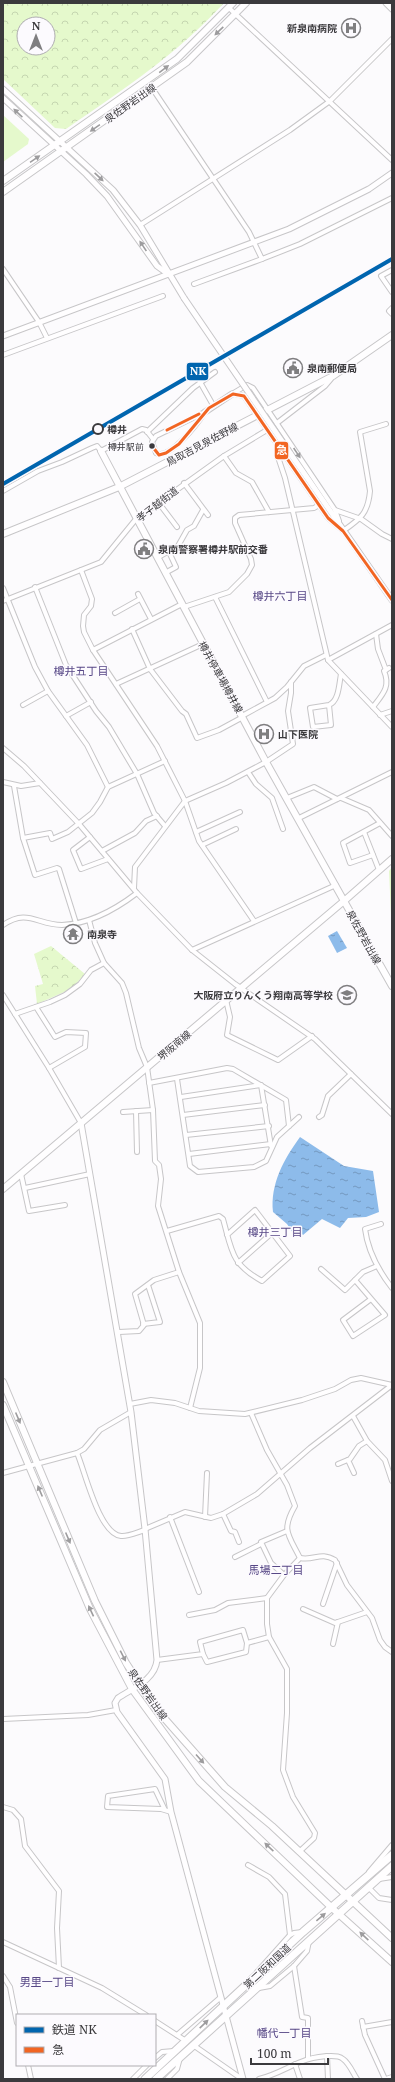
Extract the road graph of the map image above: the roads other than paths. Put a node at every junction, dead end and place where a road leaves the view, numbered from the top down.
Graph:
1 (246, 3) edge
2 (386, 3) edge
3 (231, 5) edge
4 (392, 9) edge
5 (236, 14) junction
6 (392, 40) edge
7 (152, 88) junction
8 (3, 89) edge
9 (3, 98) edge
10 (330, 102) junction
11 (60, 141) junction
12 (54, 146) junction
13 (67, 147) junction
14 (61, 152) junction
15 (392, 160) edge
16 (392, 173) edge
17 (213, 179) junction
18 (3, 181) edge
19 (3, 192) edge
20 (392, 198) edge
21 (140, 225) junction
22 (255, 243) junction
23 (262, 259) junction
24 (3, 269) edge
25 (392, 270) edge
26 (169, 275) junction
27 (194, 284) dead end
28 (392, 292) edge
29 (163, 296) dead end
30 (392, 308) edge
31 (392, 314) edge
32 (39, 322) junction
33 (392, 335) edge
34 (3, 336) edge
35 (47, 338) junction
36 (3, 355) edge
37 (215, 372) dead end
38 (333, 376) junction
39 (200, 382) junction
40 (244, 387) junction
41 (232, 394) junction
42 (244, 396) junction
43 (213, 405) junction
44 (267, 409) junction
45 (204, 412) junction
46 (256, 415) junction
47 (277, 423) junction
48 (386, 424) dead end
49 (267, 430) junction
50 (147, 432) junction
51 (153, 439) junction
52 (101, 451) junction
53 (282, 452) junction
54 (224, 456) junction
55 (184, 483) junction
56 (119, 487) junction
57 (3, 491) edge
58 (158, 502) junction
59 (319, 505) junction
60 (203, 510) junction
61 (292, 510) junction
62 (335, 510) junction
63 (269, 512) junction
64 (208, 515) dead end
65 (136, 519) junction
66 (361, 519) junction
67 (177, 527) dead end
68 (343, 531) junction
69 (3, 534) edge
70 (392, 539) edge
71 (169, 552) junction
72 (157, 558) junction
73 (81, 570) junction
74 (165, 574) junction
75 (35, 587) junction
76 (3, 588) edge
77 (138, 594) dead end
78 (215, 596) junction
79 (140, 598) junction
80 (5, 600) edge
81 (392, 600) edge
82 (183, 605) junction
83 (115, 612) dead end
84 (151, 620) junction
85 (392, 625) edge
86 (132, 629) junction
87 (376, 634) junction
88 (203, 644) junction
89 (93, 650) junction
90 (326, 655) junction
91 (328, 660) junction
92 (150, 669) junction
93 (341, 674) junction
94 (291, 682) junction
95 (116, 684) junction
96 (48, 691) junction
97 (91, 702) junction
98 (267, 702) junction
99 (23, 705) dead end
100 (329, 705) junction
101 (373, 707) junction
102 (392, 711) edge
103 (380, 715) junction
104 (66, 716) junction
105 (243, 716) junction
106 (392, 727) edge
107 (3, 748) edge
108 (165, 762) junction
109 (266, 762) junction
110 (248, 772) junction
111 (392, 772) edge
112 (137, 774) junction
113 (3, 782) edge
114 (40, 783) junction
115 (14, 786) junction
116 (108, 787) junction
117 (287, 798) junction
118 (339, 798) junction
119 (185, 801) junction
120 (240, 812) dead end
121 (157, 816) junction
122 (299, 818) junction
123 (380, 823) junction
124 (79, 824) junction
125 (165, 826) junction
126 (236, 829) dead end
127 (283, 829) dead end
128 (196, 832) junction
129 (364, 832) junction
130 (392, 836) edge
131 (90, 837) junction
132 (23, 838) junction
133 (202, 845) junction
134 (102, 851) junction
135 (373, 855) junction
136 (108, 859) junction
137 (392, 860) edge
138 (379, 870) junction
139 (336, 885) junction
140 (134, 889) junction
141 (138, 893) junction
142 (344, 901) junction
143 (89, 920) junction
144 (254, 921) junction
145 (76, 923) junction
146 (3, 925) edge
147 (192, 950) junction
148 (104, 963) junction
149 (392, 986) edge
150 (242, 988) junction
151 (3, 995) edge
152 (226, 1000) junction
153 (36, 1007) junction
154 (15, 1014) junction
155 (312, 1036) junction
156 (147, 1067) junction
157 (49, 1068) junction
158 (351, 1074) junction
159 (178, 1079) junction
160 (149, 1083) junction
161 (261, 1085) junction
162 (181, 1097) junction
163 (265, 1105) junction
164 (153, 1110) junction
165 (136, 1111) junction
166 (123, 1112) dead end
167 (392, 1114) edge
168 (184, 1115) junction
169 (299, 1117) dead end
170 (319, 1117) dead end
171 (81, 1123) junction
172 (268, 1126) junction
173 (289, 1126) junction
174 (186, 1135) junction
175 (271, 1146) junction
176 (137, 1152) dead end
177 (189, 1154) junction
178 (21, 1174) junction
179 (90, 1174) junction
180 (25, 1188) junction
181 (3, 1189) edge
182 (65, 1205) dead end
183 (382, 1224) dead end
184 (167, 1231) junction
185 (273, 1232) junction
186 (227, 1235) junction
187 (238, 1263) junction
188 (377, 1266) junction
189 (321, 1269) dead end
190 (179, 1272) junction
191 (355, 1280) junction
192 (148, 1285) junction
193 (392, 1288) edge
194 (371, 1299) junction
195 (143, 1324) junction
196 (119, 1332) junction
197 (3, 1382) edge
198 (392, 1385) edge
199 (130, 1404) junction
200 (3, 1405) edge
201 (190, 1408) junction
202 (131, 1412) junction
203 (251, 1413) junction
204 (353, 1416) junction
205 (367, 1441) junction
206 (77, 1453) junction
207 (348, 1460) junction
208 (38, 1464) junction
209 (338, 1464) dead end
210 (29, 1466) junction
211 (3, 1473) edge
212 (207, 1473) dead end
213 (279, 1473) junction
214 (354, 1473) dead end
215 (392, 1481) edge
216 (223, 1514) junction
217 (170, 1517) junction
218 (205, 1517) junction
219 (145, 1529) junction
220 (287, 1531) junction
221 (239, 1542) dead end
222 (261, 1544) junction
223 (235, 1557) dead end
224 (300, 1558) junction
225 (338, 1562) junction
226 (284, 1575) junction
227 (199, 1592) dead end
228 (267, 1598) junction
229 (322, 1604) dead end
230 (303, 1609) dead end
231 (367, 1612) junction
232 (189, 1615) dead end
233 (338, 1622) junction
234 (269, 1637) junction
235 (247, 1643) junction
236 (333, 1644) dead end
237 (392, 1652) edge
238 (203, 1654) junction
239 (157, 1660) junction
240 (139, 1684) junction
241 (132, 1689) junction
242 (116, 1710) junction
243 (3, 1719) edge
244 (3, 1807) edge
245 (165, 1810) junction
246 (171, 1812) junction
247 (392, 1844) edge
248 (299, 1852) junction
249 (392, 1855) edge
250 (248, 1865) dead end
251 (392, 1866) edge
252 (392, 1877) edge
253 (364, 1879) junction
254 (377, 1879) junction
255 (368, 1887) junction
256 (347, 1895) junction
257 (392, 1900) edge
258 (353, 1902) junction
259 (332, 1908) junction
260 (339, 1914) junction
261 (303, 1932) junction
262 (290, 1936) junction
263 (392, 1938) edge
264 (310, 1941) junction
265 (3, 1942) edge
266 (392, 1962) edge
267 (294, 1966) junction
268 (59, 1968) junction
269 (3, 1976) edge
270 (249, 1984) junction
271 (252, 1991) junction
272 (221, 1997) junction
273 (222, 2006) junction
274 (144, 2014) edge
275 (225, 2017) junction
276 (16, 2018) edge
277 (362, 2021) dead end
278 (156, 2022) edge
279 (392, 2022) edge
280 (363, 2027) junction
281 (177, 2036) junction
282 (189, 2043) junction
283 (178, 2053) junction
284 (327, 2056) junction
285 (156, 2057) edge
286 (308, 2058) junction
287 (295, 2064) junction
288 (28, 2066) edge
289 (147, 2066) edge
290 (392, 2076) edge
291 (31, 2079) edge
292 (133, 2079) edge
293 (145, 2079) edge
294 (156, 2079) edge
295 (167, 2079) edge
296 (242, 2079) edge
297 (259, 2079) edge
298 (300, 2079) edge
299 (328, 2079) edge
300 (357, 2079) edge
301 (385, 2079) edge

1 - 5 main road, 泉佐野岩出線
2 - 4 street
3 - 5 street
11 -> 3 main road, 泉佐野岩出線
5 -> 7 main road, 泉佐野岩出線
5 - 10 street
6 - 10 street
7 -> 13 main road, 泉佐野岩出線
7 - 17 street
8 - 11 street
12 -> 9 street
10 - 15 street
10 - 17 street
11 - 12 main road, 泉佐野岩出線
11 - 13 street
12 - 14 street
18 -> 12 main road, 泉佐野岩出線
13 - 14 main road, 泉佐野岩出線
13 -> 21 street
14 - 19 main road, 泉佐野岩出線
26 -> 14 street
16 - 22 street
17 - 21 street
17 - 22 street
20 - 23 street
21 - 26 street
22 - 23 street
22 - 26 street
23 - 27 street
24 - 32 street
25 - 28 street
26 - 32 street
26 - 68 street, bridge
29 - 35 street
30 - 31 street
32 - 34 street
32 - 35 street
33 - 38 main road, 鳥取吉見泉佐野線
35 - 36 street
37 - 39 street
38 - 44 main road, 鳥取吉見泉佐野線
38 - 47 street
39 - 43 street
39 - 50 street
40 - 41 street
40 - 42 street
40 - 44 street
41 - 42 street
41 - 43 street
42 - 46 street
43 - 45 street
44 - 46 main road, 鳥取吉見泉佐野線
44 - 47 street
45 - 51 street
45 - 51 street
46 - 49 street
46 - 56 main road, 鳥取吉見泉佐野線
47 -> 62 street
48 - 66 street
49 - 53 street
49 - 54 street, 孝子越街道
50 - 51 street
50 - 52 street
52 - 56 main road, 樽井停車場樽井線
52 - 57 street
53 - 59 street
53 - 61 street
54 - 55 street, 孝子越街道
54 - 63 street
55 - 58 street, 孝子越街道
55 - 60 street
56 - 65 main road, 樽井停車場樽井線
56 - 69 main road, 鳥取吉見泉佐野線
58 - 65 street, 孝子越街道
58 - 67 street
59 - 61 street
59 - 68 street
60 - 64 street
60 - 71 street
61 - 63 street
61 - 90 street
62 - 66 street
62 - 68 street
63 - 78 street
65 - 72 main road, 樽井停車場樽井線
65 - 73 street, 孝子越街道
66 - 68 street
66 - 70 street
68 - 81 street
71 - 72 street
71 - 74 street
72 - 74 main road, 樽井停車場樽井線
73 - 75 street, 孝子越街道
73 - 89 street
74 - 82 main road, 樽井停車場樽井線
75 - 80 street, 孝子越街道
75 - 97 street
76 - 80 street
77 - 79 street
78 - 82 street
78 - 98 street
79 - 83 street
79 - 84 street
80 - 96 street
82 - 84 street
82 - 88 main road, 樽井停車場樽井線
84 - 86 street
85 - 87 street
86 - 89 street
86 - 92 street
87 - 91 street
87 - 101 street
88 - 92 street
88 - 105 main road, 樽井停車場樽井線
89 - 95 street
90 - 91 street
90 - 94 street
91 - 93 street
92 - 95 street
92 - 105 street
93 - 100 street
93 - 101 street
94 - 98 street
94 - 109 street
95 - 108 street
96 - 99 street
96 - 104 street
97 - 104 street
97 - 112 street
98 - 105 street
100 - 100 street
101 - 103 street
102 - 103 street
103 - 106 street
104 - 116 street
105 - 109 main road, 樽井停車場樽井線
107 - 114 street
108 - 112 street
108 - 119 street
109 - 110 street
109 - 117 main road, 樽井停車場樽井線
110 - 119 street
110 - 127 street
111 - 118 street
112 - 116 street
112 - 121 street
113 - 115 street
114 - 115 street
114 - 124 street
115 - 132 street
116 - 124 street
117 - 118 street
117 - 122 main road, 樽井停車場樽井線
118 - 122 street
118 - 123 street
119 - 125 street
119 - 128 street
120 - 128 street
121 - 125 street
121 - 134 street
122 - 139 main road, 樽井停車場樽井線
123 - 129 street
123 - 130 street
124 - 131 street
124 - 132 street
125 - 140 street
126 - 133 street
128 - 133 street
129 - 135 street
129 - 135 street
131 - 134 street
131 - 136 street
132 - 145 street
133 - 144 street
134 - 136 street
135 - 138 street
136 - 140 street
137 - 138 main road, 泉佐野岩出線
138 - 142 main road, 泉佐野岩出線
139 - 142 main road, 樽井停車場樽井線
139 - 144 street
140 - 141 street
141 - 143 street
141 - 147 street
142 - 149 main road, 泉佐野岩出線
142 - 150 main road, 堺阪南線
143 - 145 street
143 - 148 street
144 - 147 street
145 - 146 street
147 - 150 street
148 - 153 street
148 - 156 street
150 - 152 main road, 堺阪南線
150 - 155 street
151 - 154 street
152 - 155 street
152 - 156 main road, 堺阪南線
153 - 154 street
153 - 157 street
154 - 157 street
155 - 158 street
156 - 160 street
156 - 171 main road, 堺阪南線
157 - 171 street
158 - 167 street
158 - 170 street
159 - 160 street
159 - 161 street
159 - 162 street
160 - 164 street
161 - 162 street
161 - 163 street
161 - 173 street
162 - 168 street
163 - 168 street
163 - 172 street
164 - 165 street
164 - 184 street
165 - 166 street
165 - 176 street
168 - 174 street
169 - 173 street
171 - 178 main road, 堺阪南線
171 - 179 street
172 - 174 street
172 - 175 street
173 - 175 street
174 - 177 street
175 - 177 street
175 - 177 street
178 - 180 street
178 - 181 main road, 堺阪南線
179 - 180 street
179 - 196 street
180 - 182 street
183 - 188 street
184 - 186 street
184 - 190 street
185 - 186 street
185 - 187 street
185 - 187 street
186 - 187 street
188 - 191 street
188 - 193 street
189 - 191 street
190 - 192 street
190 - 201 street
191 - 194 street
192 - 195 street
192 - 195 street
194 - 194 street
195 - 196 street
196 - 199 street
197 -> 208 main road, 泉佐野岩出線
198 - 203 street
198 - 204 street
199 - 201 street
199 - 202 street
200 - 210 main road, 泉佐野岩出線
201 - 203 street
202 - 206 street
202 - 219 street
203 - 213 street
204 - 205 street
204 - 213 street
205 - 207 street
205 - 215 street
206 - 208 street
206 - 219 street
207 - 209 street
207 - 214 street
208 - 210 street
208 -> 240 main road, 泉佐野岩出線
210 - 211 street
241 -> 210 main road, 泉佐野岩出線
212 - 218 street
213 - 216 street
213 - 220 street
216 - 218 street
216 - 221 street
217 - 218 street
217 - 219 street
217 - 227 street
219 - 239 street
220 - 222 street
220 - 224 street
222 - 223 street
222 - 226 street
224 - 225 street
224 - 226 street
225 - 229 street
225 - 231 street
226 - 228 street
228 - 232 street
228 - 234 street
230 - 233 street
231 - 233 street
231 - 237 street
233 - 236 street
234 - 235 street
234 - 248 street
235 - 238 street
235 - 238 street
238 - 239 street
239 - 240 street
240 - 241 street
240 -> 248 main road, 泉佐野岩出線
241 - 242 street
259 -> 241 main road, 泉佐野岩出線
242 - 243 street
242 - 246 street
244 - 268 street
245 - 245 street
245 - 246 street
246 - 272 street
247 - 253 street
248 - 256 main road, 泉佐野岩出線
249 - 253 highway, 第二阪和国道
250 - 262 street
251 - 254 highway, 第二阪和国道
252 - 254 street
253 - 256 highway, 第二阪和国道
254 - 255 highway, 第二阪和国道
255 - 257 street
255 - 258 highway, 第二阪和国道
256 - 258 main road, 泉佐野岩出線
256 - 259 highway, 第二阪和国道
258 - 260 highway, 第二阪和国道
258 - 263 main road, 泉佐野岩出線
259 - 260 main road, 泉佐野岩出線
261 -> 259 highway, 第二阪和国道
260 - 264 highway, 第二阪和国道
266 -> 260 main road, 泉佐野岩出線
261 - 262 street
261 - 270 highway, 第二阪和国道
262 - 270 street
264 - 267 street
264 - 271 highway, 第二阪和国道
265 - 268 street
267 - 271 street
267 - 286 street
268 - 274 street
269 - 276 street
270 - 273 highway, 第二阪和国道
271 - 275 highway, 第二阪和国道
272 - 273 street
272 - 281 street
273 - 275 street
282 -> 273 highway, 第二阪和国道
275 - 282 highway, 第二阪和国道
275 - 296 street
277 - 280 street
278 - 281 street
279 - 280 street
280 - 301 street
281 - 282 street
282 - 283 highway, 第二阪和国道
282 - 296 street
283 - 285 street
283 - 293 highway, 第二阪和国道
283 - 294 highway, 第二阪和国道
283 - 295 street
284 - 286 street
284 - 299 street
284 - 300 street
286 - 287 street
287 - 297 street
287 - 298 street
288 - 291 street
289 - 292 street
290 - 301 street

